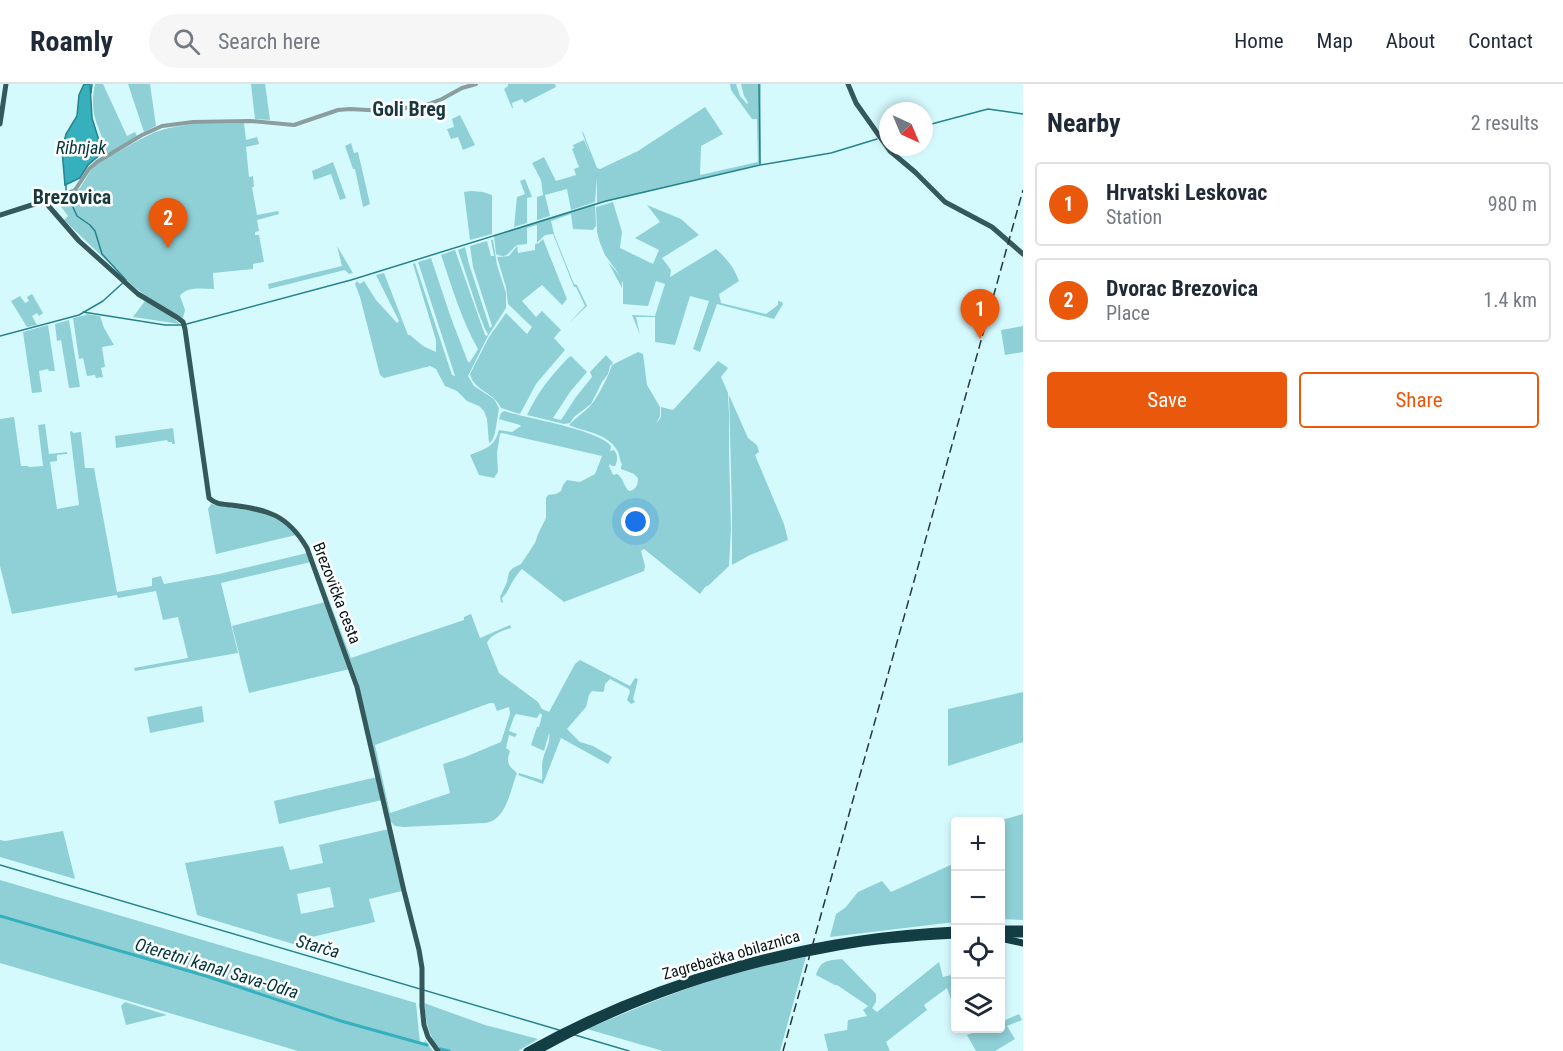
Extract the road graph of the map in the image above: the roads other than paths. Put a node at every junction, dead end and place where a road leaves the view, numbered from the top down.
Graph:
1 (6, 84) edge
2 (476, 84) edge
3 (848, 84) edge
4 (0, 124) edge
5 (45, 203) junction
6 (0, 215) edge
7 (1023, 254) edge
8 (1023, 927) edge
9 (1005, 929) edge
10 (1005, 931) edge
11 (951, 933) edge
12 (1023, 934) edge
13 (1005, 940) edge
14 (1023, 943) edge
15 (591, 1022) junction
16 (438, 1051) edge
17 (527, 1051) edge
18 (538, 1051) edge

1 - 4 main road
2 - 5 street
3 - 7 main road
5 - 6 main road
5 - 16 main road, Brezovička cesta
8 - 9 highway
10 - 12 highway
11 - 15 highway, Zagrebačka obilaznica
13 - 14 highway
15 - 17 highway, Zagrebačka obilaznica
15 - 18 highway, Zagrebačka obilaznica

